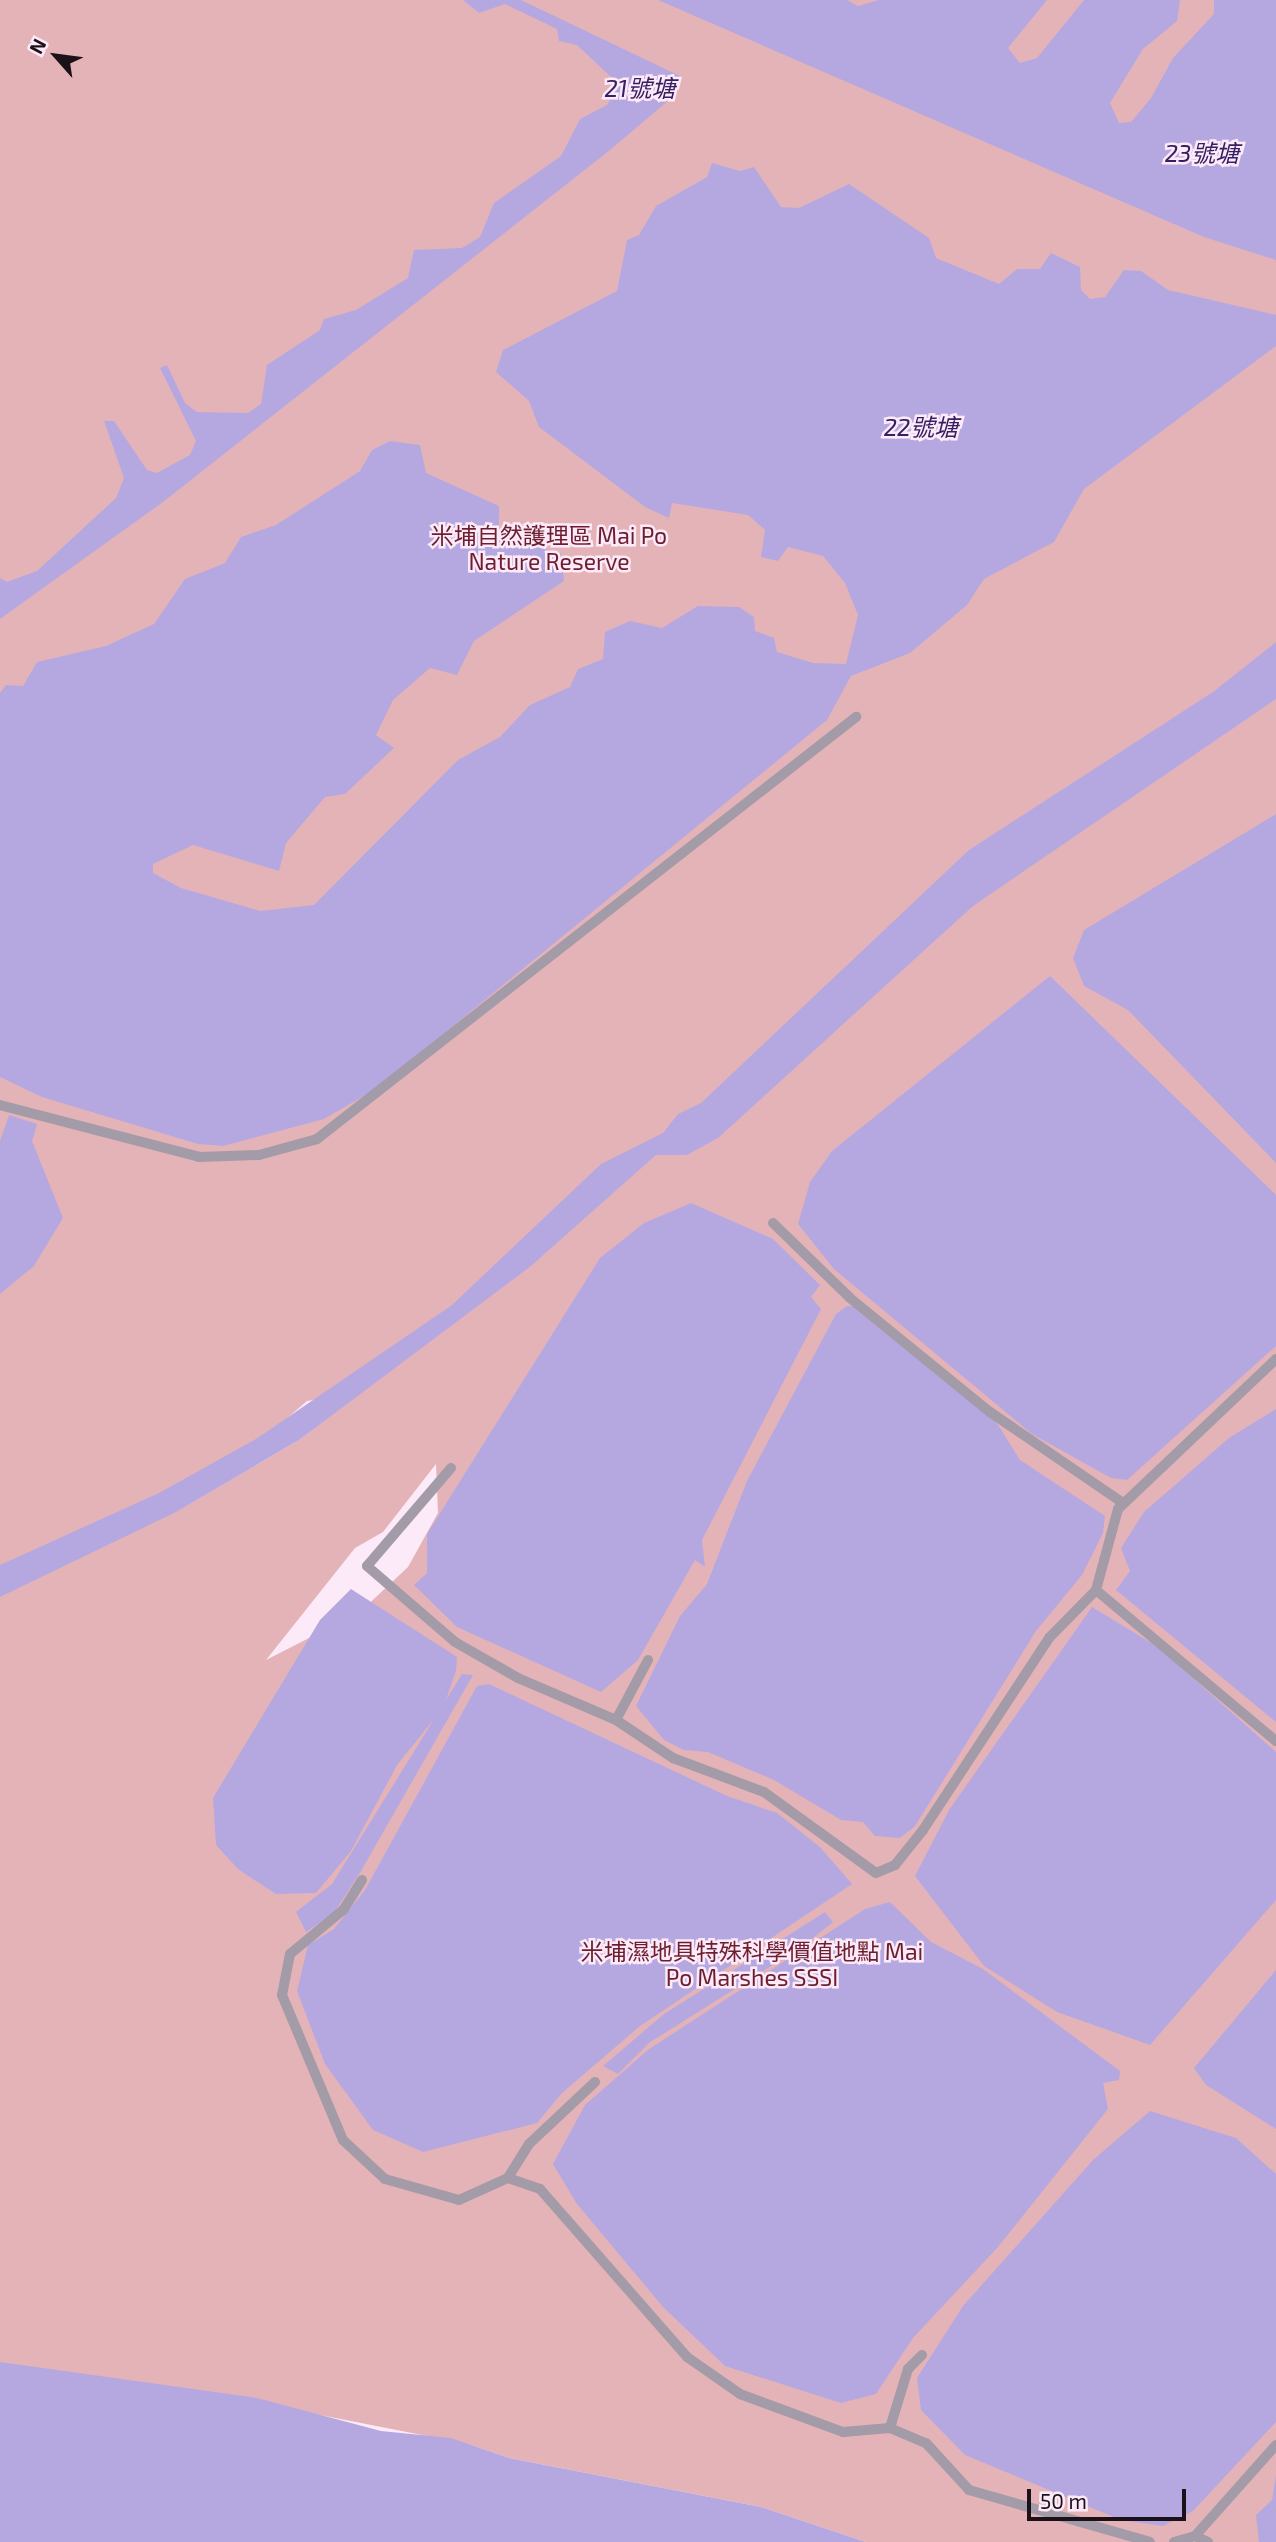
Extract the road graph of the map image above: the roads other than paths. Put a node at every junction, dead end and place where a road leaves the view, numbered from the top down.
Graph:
1 (856, 717) dead end
2 (0, 1105) edge
3 (773, 1223) dead end
4 (1276, 1359) edge
5 (451, 1468) dead end
6 (1123, 1503) junction
7 (1096, 1590) junction
8 (648, 1660) dead end
9 (616, 1720) junction
10 (1276, 1741) edge
11 (362, 1880) dead end
12 (595, 2082) dead end
13 (508, 2178) junction
14 (922, 2355) dead end
15 (890, 2428) junction
16 (1276, 2445) edge
17 (1195, 2536) junction
18 (1150, 2542) edge
19 (1174, 2542) edge
20 (1208, 2542) edge

1 - 2 lane
3 - 6 lane
4 - 6 lane
5 - 9 lane
6 - 7 lane
7 - 9 lane
7 - 10 lane
8 - 9 lane
11 - 13 lane
12 - 13 lane
13 - 15 lane
14 - 15 lane
15 - 18 lane
16 - 17 lane
17 - 19 lane
17 - 20 lane

